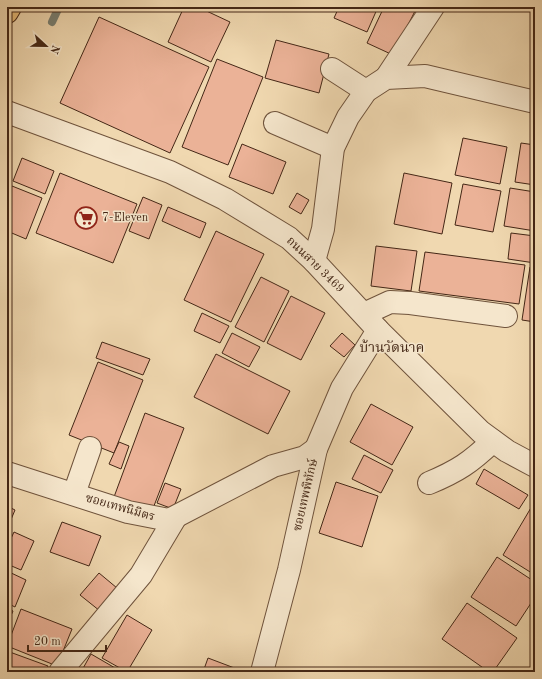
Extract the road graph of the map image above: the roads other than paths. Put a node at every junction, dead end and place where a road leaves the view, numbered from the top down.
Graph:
1 (10, 7) edge
2 (433, 7) edge
3 (7, 12) edge
4 (332, 69) dead end
5 (386, 78) junction
6 (366, 91) junction
7 (535, 102) edge
8 (7, 112) edge
9 (275, 123) dead end
10 (333, 148) junction
11 (314, 261) junction
12 (506, 316) dead end
13 (371, 322) junction
14 (493, 441) junction
15 (90, 448) dead end
16 (316, 449) junction
17 (535, 466) edge
18 (7, 473) edge
19 (429, 483) dead end
20 (74, 494) junction
21 (175, 518) junction
22 (60, 672) edge
23 (262, 672) edge

1 - 3 main road
2 - 5 street
4 - 6 street
5 - 6 street
5 - 7 street
6 - 10 street
8 - 11 street, ถนนสาย 3469
9 - 10 street
10 - 11 street
11 - 13 street, ถนนสาย 3469
12 - 13 street
13 - 14 street, ถนนสาย 3469
13 - 16 street, ซอยเทพพิทักษ์
14 - 17 street, ถนนสาย 3469
14 - 19 street
15 - 20 street
16 - 21 street, ซอยเทพนิมิตร
16 - 23 street, ซอยเทพพิทักษ์
18 - 20 street, ซอยเทพนิมิตร
20 - 21 street, ซอยเทพนิมิตร
21 - 22 street

